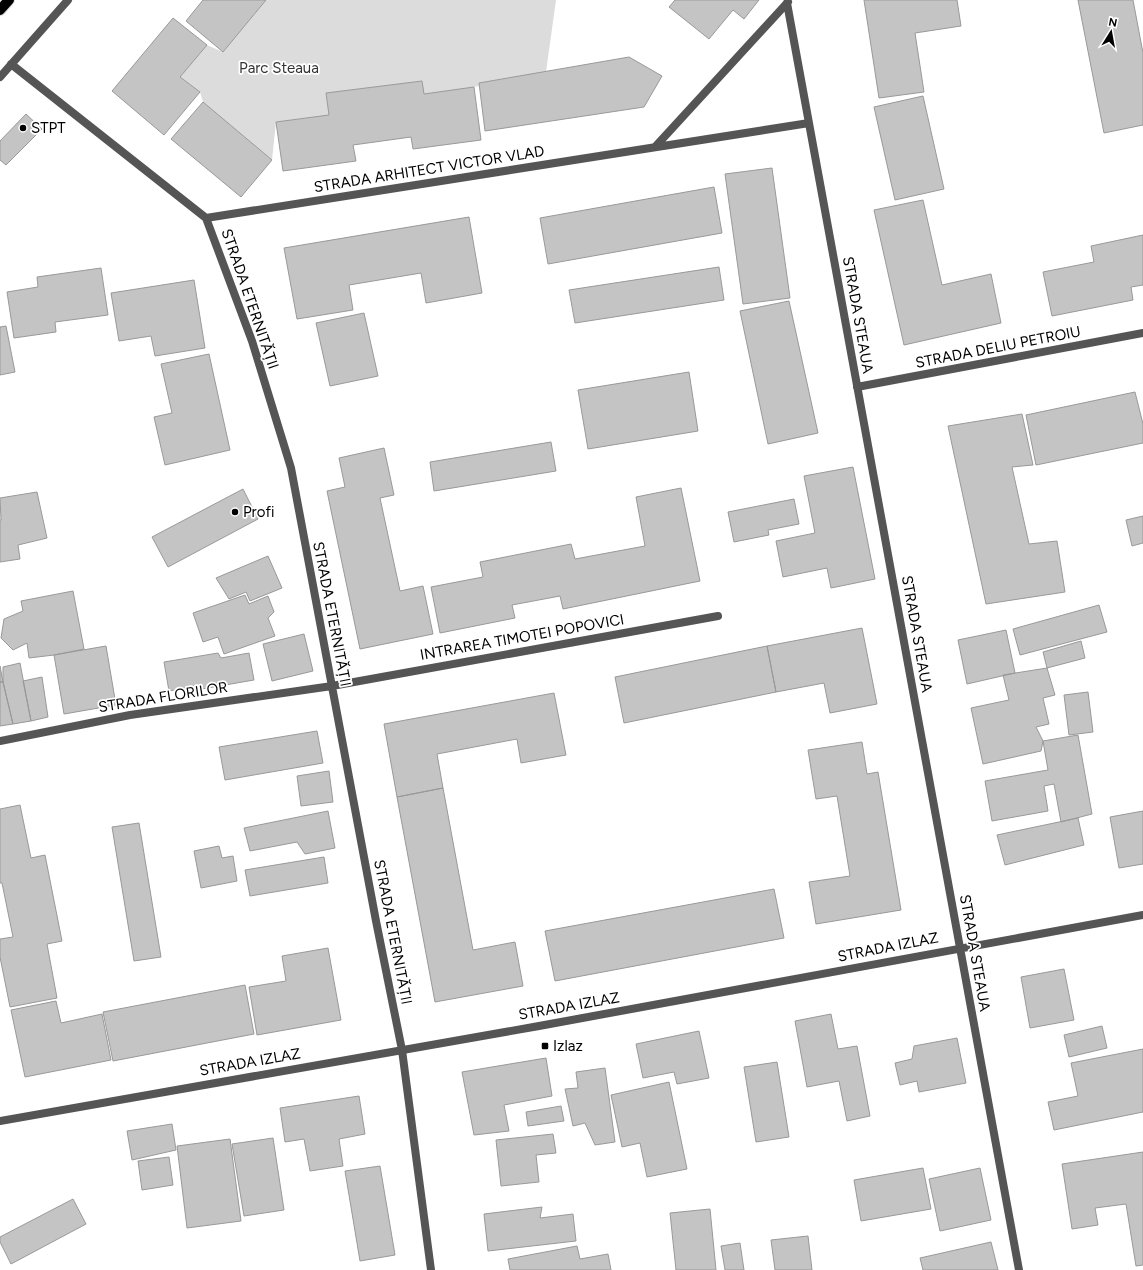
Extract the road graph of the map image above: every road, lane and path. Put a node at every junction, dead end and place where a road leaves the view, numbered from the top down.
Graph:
1 (9, 0) edge
2 (68, 0) edge
3 (788, 2) edge
4 (0, 10) edge
5 (11, 64) junction
6 (0, 77) edge
7 (809, 123) junction
8 (655, 147) junction
9 (206, 218) junction
10 (1143, 333) edge
11 (857, 388) junction
12 (718, 616) dead end
13 (332, 686) junction
14 (0, 741) edge
15 (1143, 915) edge
16 (960, 948) junction
17 (402, 1050) junction
18 (0, 1120) edge
19 (431, 1270) edge
20 (1019, 1270) edge

1 - 4 main road
2 - 5 street
3 - 7 street, STRADA STEAUA
3 - 8 street
5 - 6 street
5 - 9 street, STRADA ETERNITĂȚII
7 - 8 street, STRADA ARHITECT VICTOR VLAD
7 - 11 street, STRADA STEAUA
8 - 9 street, STRADA ARHITECT VICTOR VLAD
9 - 13 street, STRADA ETERNITĂȚII
10 - 11 street, STRADA DELIU PETROIU
11 - 16 street, STRADA STEAUA
12 - 13 street, INTRAREA TIMOTEI POPOVICI
13 - 14 street, STRADA FLORILOR
13 - 17 street, STRADA ETERNITĂȚII
15 - 16 street, STRADA IZLAZ
16 - 17 street, STRADA IZLAZ
16 - 20 street, STRADA STEAUA
17 - 18 street, STRADA IZLAZ
17 - 19 street, STRADA ETERNITĂȚII

